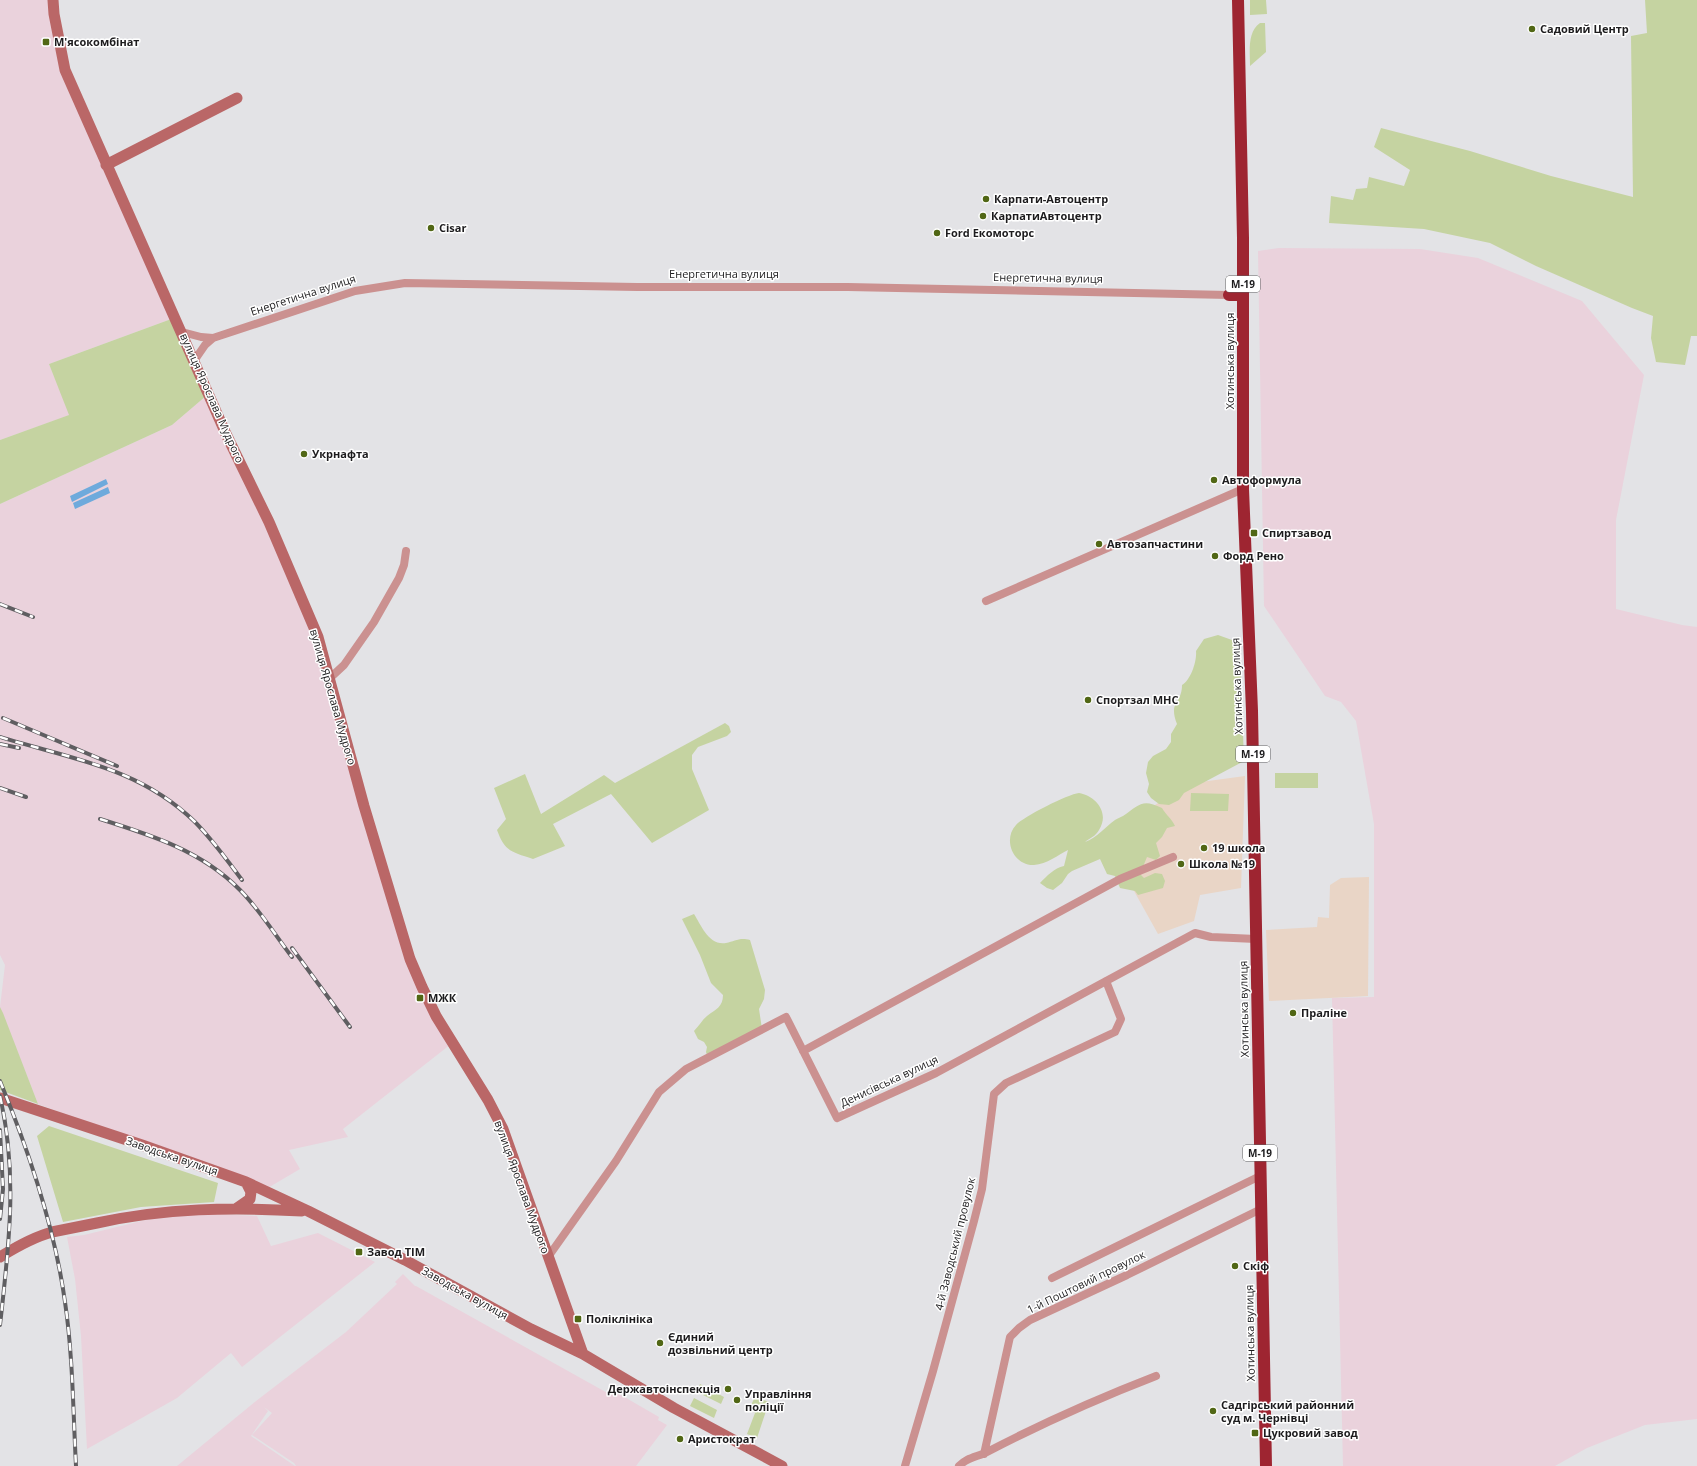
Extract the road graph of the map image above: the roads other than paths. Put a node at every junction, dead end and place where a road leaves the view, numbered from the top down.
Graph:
1 (53, 0) edge
2 (1238, 0) edge
3 (237, 98) dead end
4 (106, 165) junction
5 (1229, 295) joint
6 (1243, 295) junction
7 (182, 332) junction
8 (213, 338) junction
9 (194, 361) junction
10 (1243, 489) junction
11 (406, 551) dead end
12 (986, 601) dead end
13 (330, 678) junction
14 (1173, 857) dead end
15 (1256, 939) junction
16 (1106, 981) junction
17 (803, 1051) junction
18 (0, 1098) edge
19 (1260, 1176) junction
20 (246, 1182) junction
21 (237, 1208) junction
22 (1261, 1210) junction
23 (308, 1211) junction
24 (0, 1257) edge
25 (548, 1257) junction
26 (1052, 1278) dead end
27 (582, 1354) junction
28 (1156, 1376) dead end
29 (984, 1454) junction
30 (782, 1466) edge
31 (904, 1466) edge
32 (959, 1466) edge
33 (1266, 1466) edge

1 - 4 main road, вулиця Ярослава Мудрого
2 - 6 highway, Хотинська вулиця / М-19
3 - 4 main road
4 - 7 main road, вулиця Ярослава Мудрого
5 - 6 highway, Енергетична вулиця
5 - 8 street, Енергетична вулиця
6 - 10 highway, Хотинська вулиця / М-19
7 - 8 street, Енергетична вулиця
7 - 9 main road, вулиця Ярослава Мудрого
8 - 9 street, Енергетична вулиця
9 - 13 main road, вулиця Ярослава Мудрого
10 - 12 street
10 - 15 highway, Хотинська вулиця / М-19
11 - 13 street
13 - 25 main road, вулиця Ярослава Мудрого
14 - 17 street
15 - 16 street, Денисівська вулиця
15 - 19 highway, Хотинська вулиця / М-19
16 - 17 street, Денисівська вулиця
16 - 31 street, 4-й Заводський провулок
17 - 25 street, Денисівська вулиця
18 - 20 main road, Заводська вулиця
19 - 22 highway, Хотинська вулиця / М-19
19 - 26 street
20 - 21 main road
20 - 23 main road, Заводська вулиця
21 - 23 main road
21 - 24 main road
22 - 29 street, 1-й Поштовий провулок
22 - 33 highway, Хотинська вулиця / М-19
23 - 27 main road, Заводська вулиця
25 - 27 main road, вулиця Ярослава Мудрого
27 - 30 main road, Заводська вулиця
28 - 29 street
29 - 32 street

